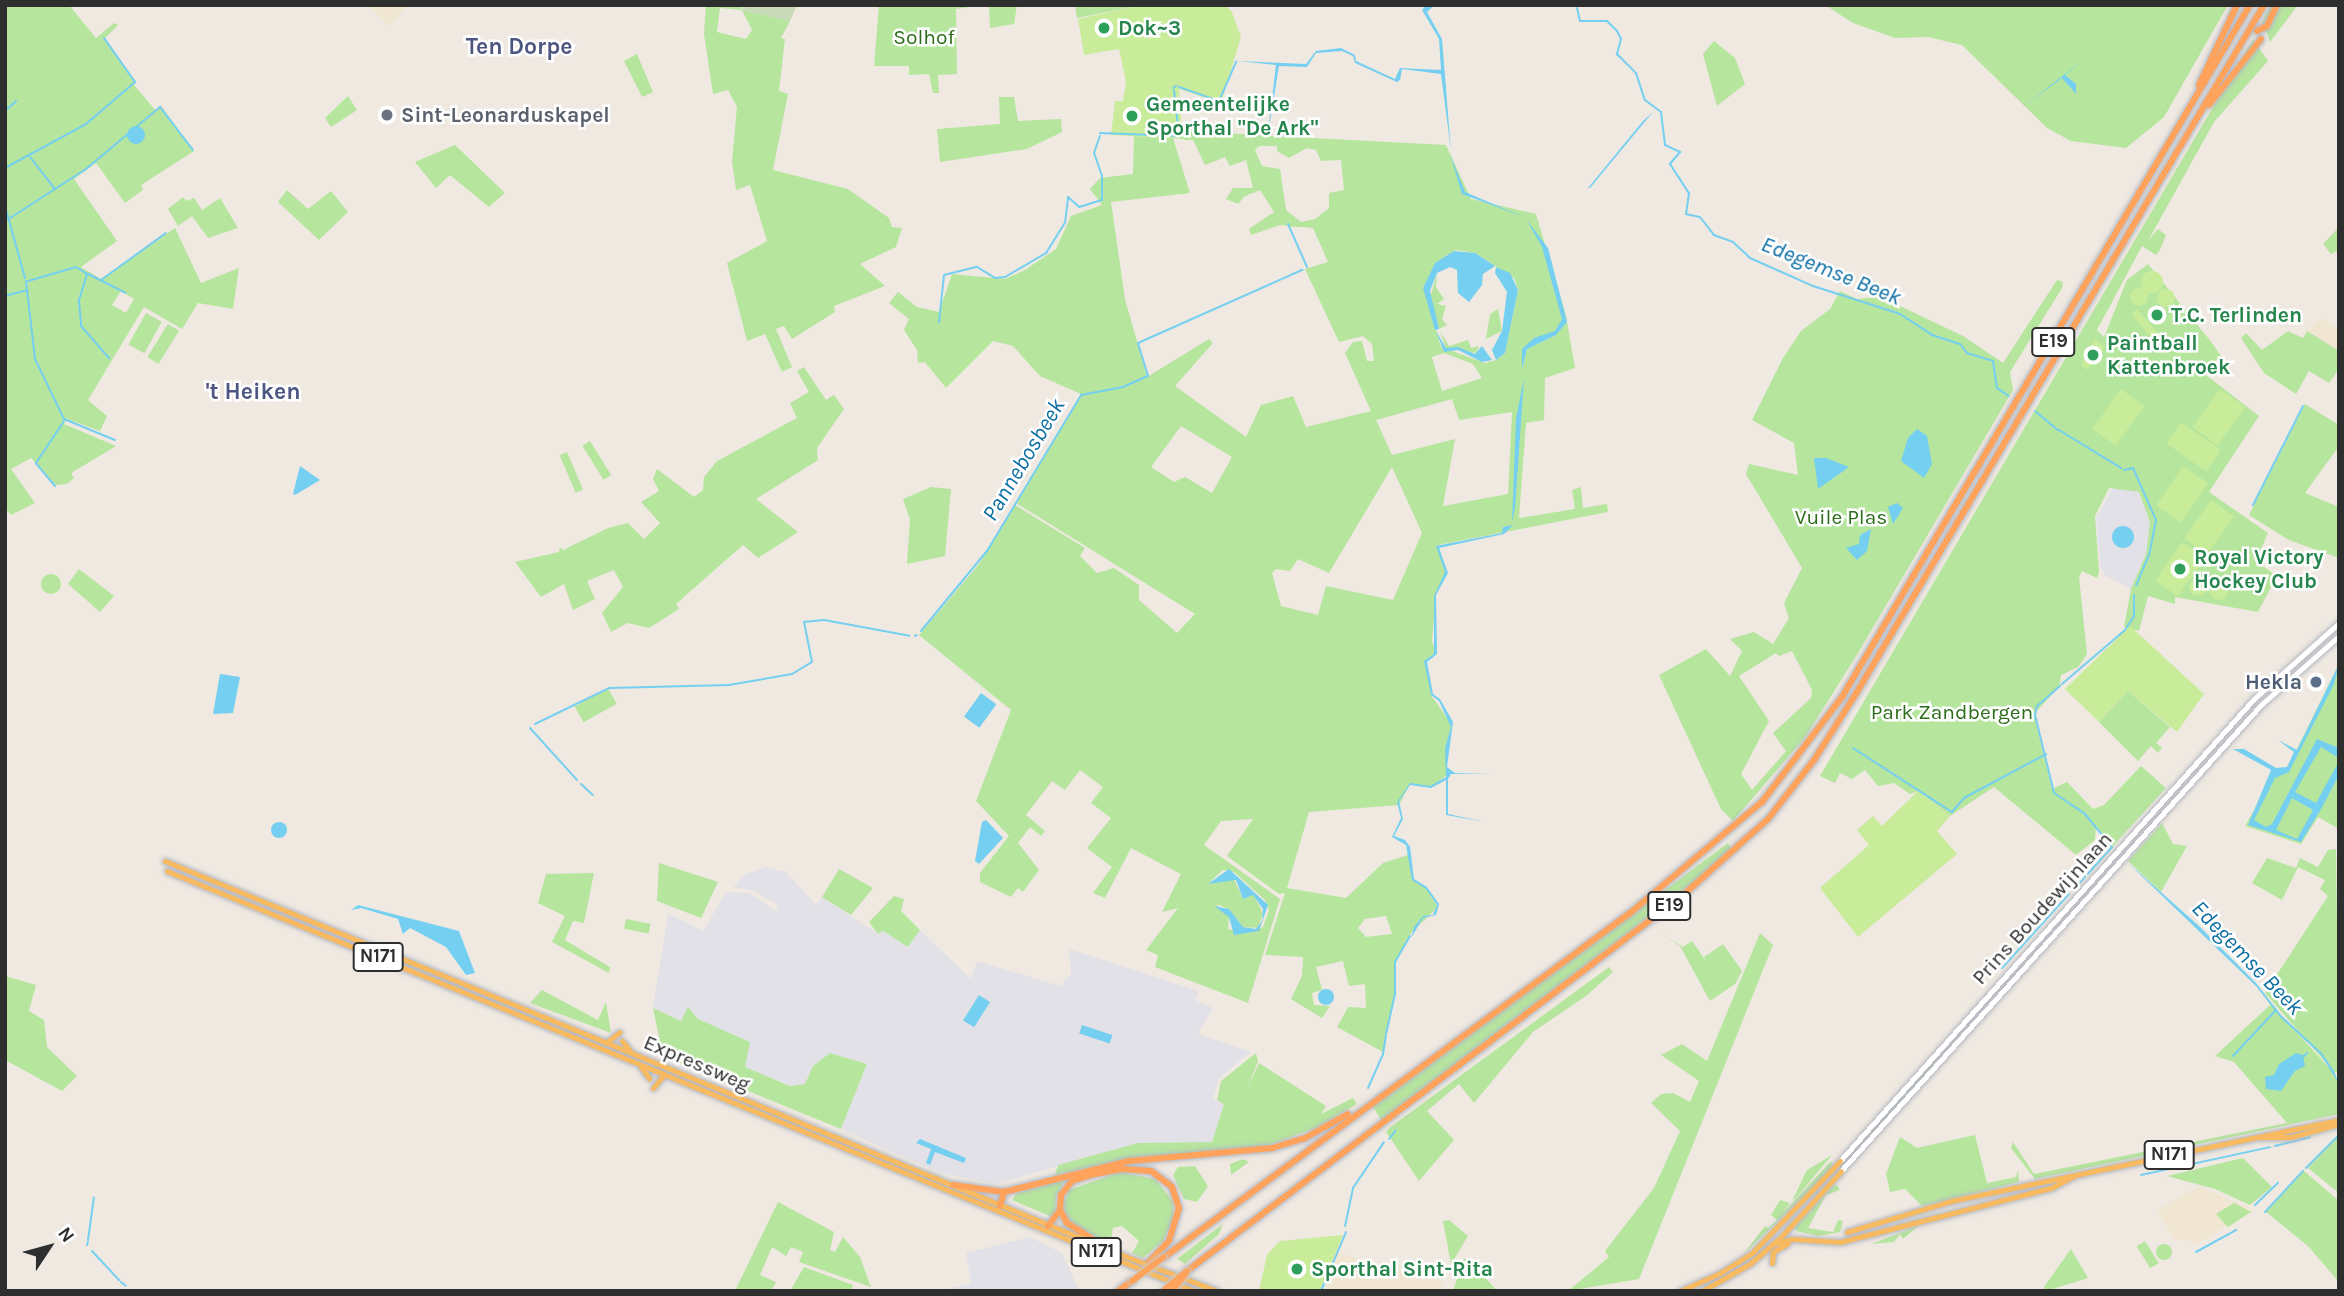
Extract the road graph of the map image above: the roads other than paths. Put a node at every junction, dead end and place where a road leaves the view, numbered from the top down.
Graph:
1 (2237, 5) edge
2 (2250, 5) edge
3 (2264, 5) edge
4 (2277, 5) edge
5 (2257, 32) dead end
6 (2261, 39) dead end
7 (2188, 110) junction
8 (2197, 120) junction
9 (2339, 623) edge
10 (2339, 636) edge
11 (165, 861) dead end
12 (167, 871) dead end
13 (620, 1032) dead end
14 (622, 1041) dead end
15 (607, 1042) junction
16 (1938, 1049) junction
17 (630, 1052) junction
18 (1945, 1055) junction
19 (641, 1067) junction
20 (663, 1076) junction
21 (649, 1078) dead end
22 (653, 1088) dead end
23 (1356, 1111) junction
24 (2339, 1122) edge
25 (1840, 1161) joint
26 (1842, 1171) joint
27 (2080, 1174) junction
28 (953, 1185) junction
29 (1004, 1192) junction
30 (1000, 1206) junction
31 (1060, 1210) junction
32 (1004, 1216) junction
33 (1048, 1226) junction
34 (1041, 1230) junction
35 (1847, 1232) dead end
36 (1801, 1241) junction
37 (1773, 1244) junction
38 (1110, 1250) junction
39 (1160, 1256) junction
40 (1772, 1263) dead end
41 (1189, 1270) junction
42 (1196, 1289) edge
43 (1118, 1291) edge
44 (1163, 1291) edge
45 (1172, 1291) edge
46 (1217, 1291) edge
47 (1680, 1291) edge
48 (1702, 1291) edge

1 - 7 highway
2 - 7 highway, E19
3 - 8 highway, E19
4 - 5 highway
6 - 8 highway
7 - 23 highway, E19
8 - 41 highway, E19
9 - 16 main road, Prins Boudewijnlaan
10 - 18 main road, Prins Boudewijnlaan
11 - 15 highway, Expressweg / N171
12 - 19 highway, Expressweg / N171
13 - 15 highway
14 - 17 highway
15 - 17 highway, Expressweg / N171
16 - 18 main road
16 - 25 main road, Prins Boudewijnlaan
17 - 28 highway, Expressweg / N171
18 - 26 main road, Prins Boudewijnlaan
19 - 20 highway, Expressweg / N171
19 - 21 highway
20 - 22 highway
20 - 32 highway, Expressweg / N171
23 - 29 highway
23 - 39 highway
24 - 27 highway, N171
25 - 47 highway, Prins Boudewijnlaan
26 - 37 highway, Prins Boudewijnlaan
27 - 35 highway, N171
27 - 36 highway, N171
28 - 29 highway
28 - 30 highway, Expressweg / N171
29 - 30 highway
30 - 32 highway
30 - 33 highway, Expressweg / N171
31 - 33 highway
31 - 38 highway
31 - 39 highway
32 - 34 highway, Expressweg / N171
33 - 34 highway
33 - 38 highway, Expressweg / N171
34 - 42 highway, Expressweg / N171
36 - 37 highway, N171
36 - 40 highway
37 - 48 highway
38 - 42 highway, Expressweg / N171
39 - 43 highway, bridge
41 - 44 highway, E19, bridge
41 - 45 highway, bridge
42 - 46 highway, Expressweg / N171

